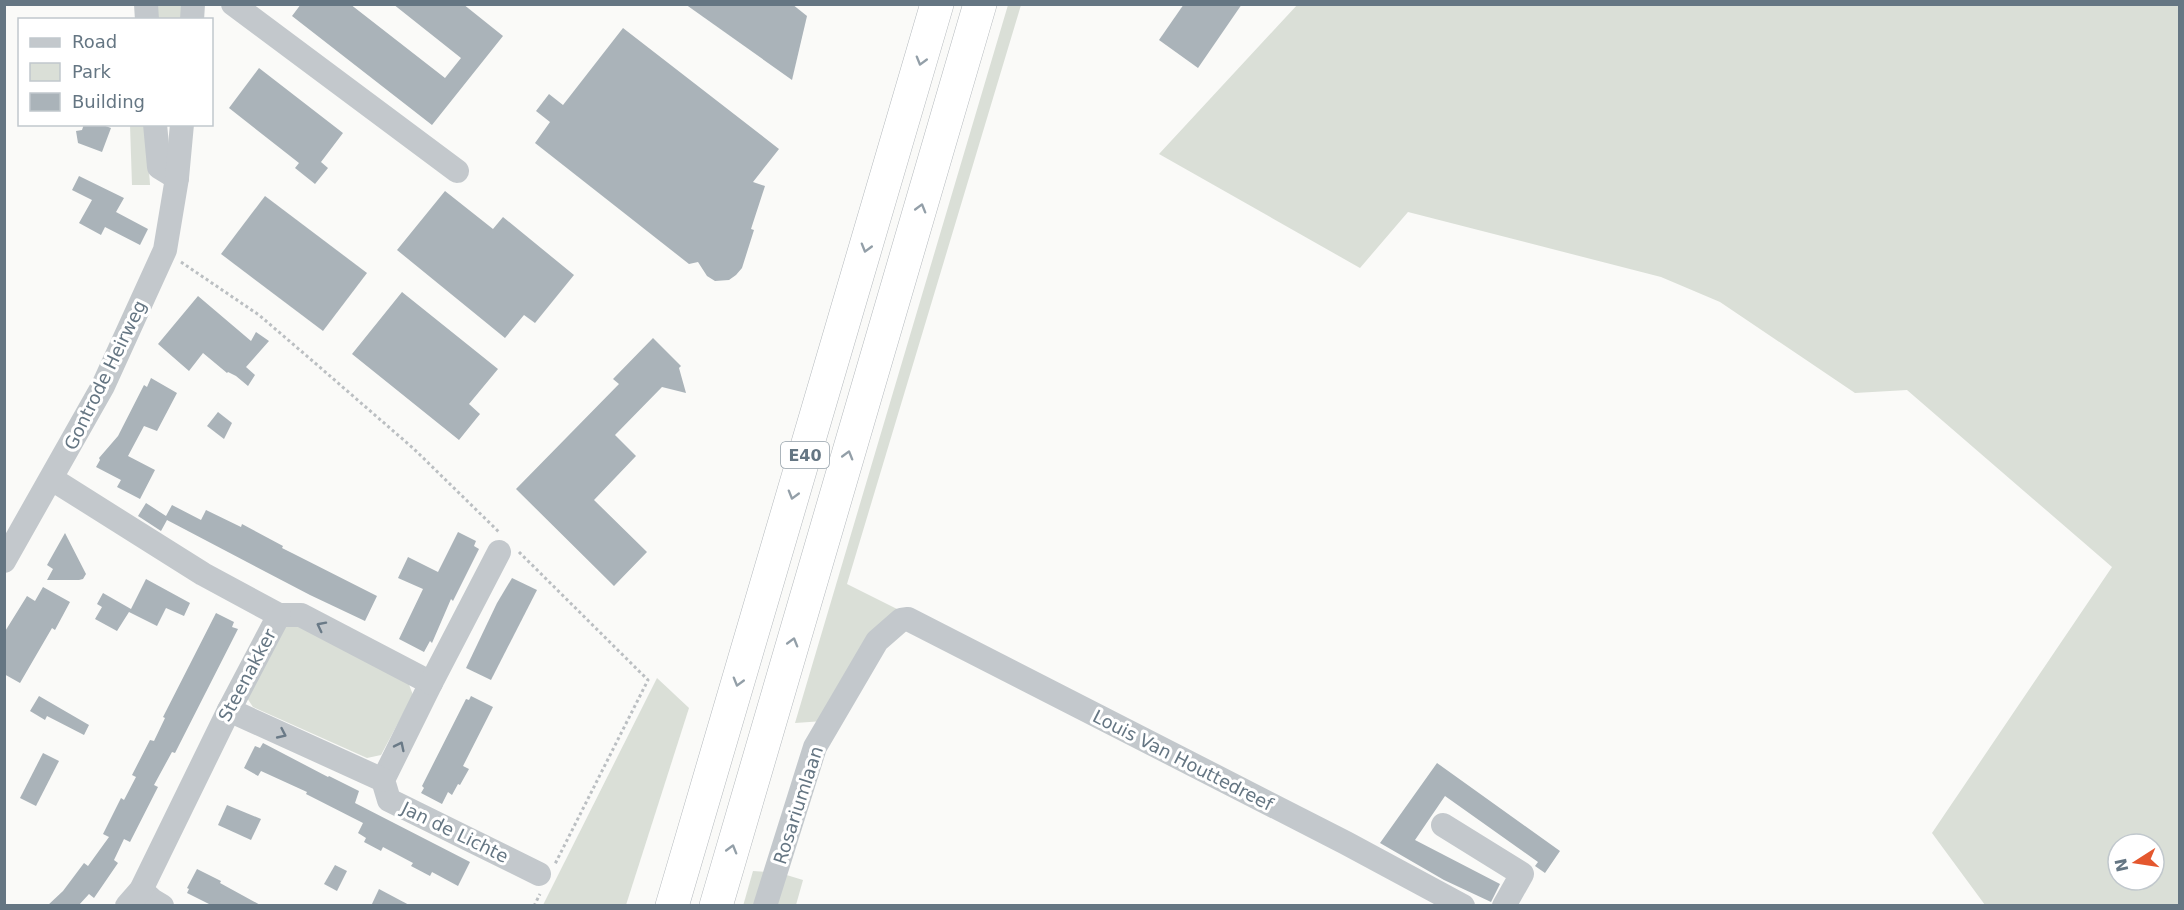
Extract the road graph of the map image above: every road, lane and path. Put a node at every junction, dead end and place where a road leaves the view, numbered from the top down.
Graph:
1 (233, 4) edge
2 (938, 4) edge
3 (980, 4) edge
4 (155, 126) edge
5 (182, 126) edge
6 (457, 171) dead end
7 (177, 178) junction
8 (165, 250) junction
9 (52, 479) junction
10 (507, 546) junction
11 (4, 561) edge
12 (279, 615) junction
13 (900, 620) joint
14 (431, 683) junction
15 (229, 710) junction
16 (386, 790) junction
17 (1443, 825) dead end
18 (546, 876) junction
19 (134, 898) edge
20 (162, 906) edge
21 (534, 906) edge
22 (672, 906) edge
23 (716, 906) edge
24 (765, 906) edge
25 (1463, 906) edge
26 (1504, 906) edge

1 - 6 street
2 -> 22 highway, E40
23 -> 3 highway, E40
4 - 7 street
5 - 7 street, Gontrode Heirweg
7 - 8 street, Gontrode Heirweg
8 - 9 street, Gontrode Heirweg
8 - 10 path
9 - 11 street, Gontrode Heirweg
9 - 12 street, Steenakker
10 - 14 street
10 - 18 path
14 -> 12 street
12 - 15 street, Steenakker
13 - 24 street, Rosariumlaan
13 - 25 street, Louis Van Houttedreef
16 -> 14 street
15 -> 16 street, Jan de Lichte
15 - 19 street, Steenakker
16 - 18 street, Jan de Lichte
17 - 26 street
18 - 21 path
19 - 20 street

